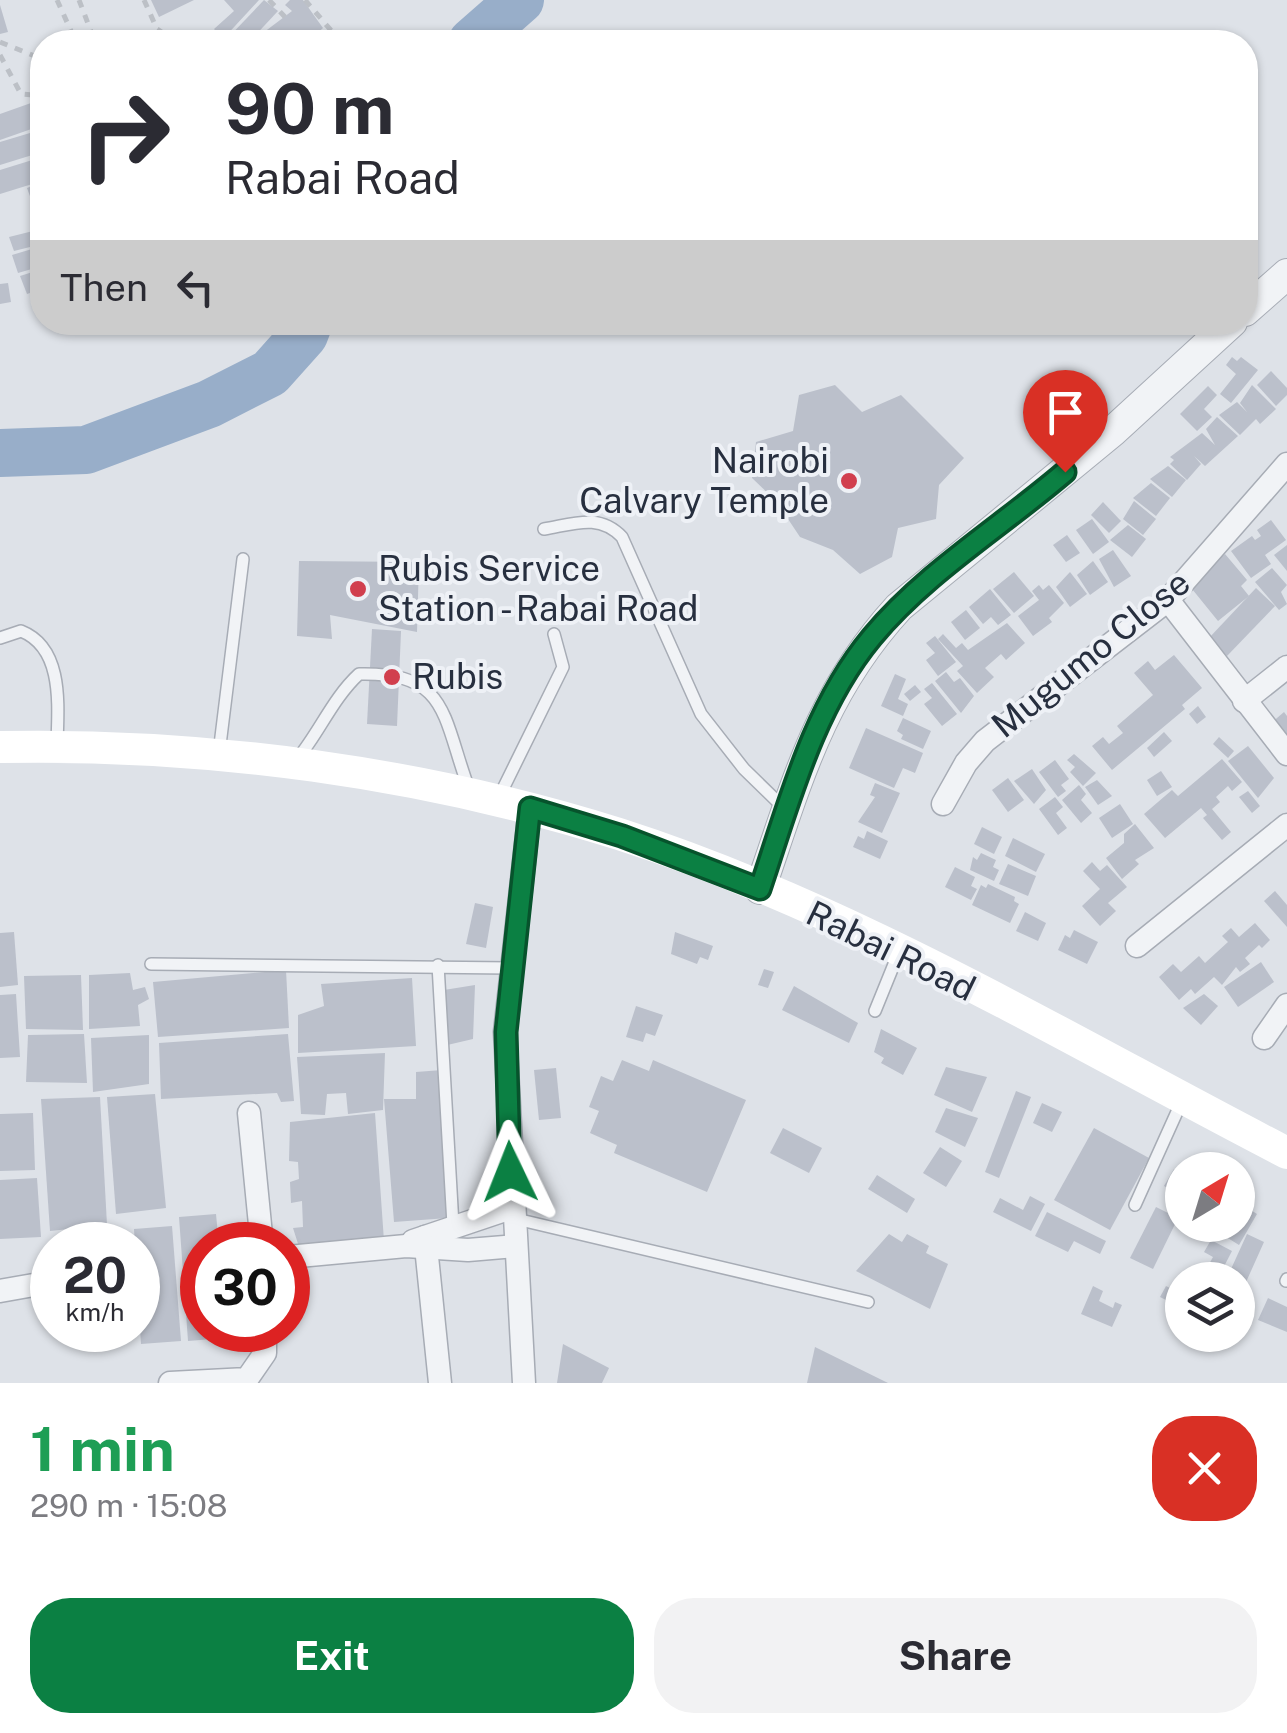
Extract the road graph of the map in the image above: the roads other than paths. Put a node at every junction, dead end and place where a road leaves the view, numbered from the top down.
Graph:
1 (1287, 274) edge
2 (1258, 300) edge
3 (1218, 335) edge
4 (1287, 464) edge
5 (544, 529) dead end
6 (243, 559) dead end
7 (1168, 600) junction
8 (554, 634) dead end
9 (0, 638) edge
10 (1287, 667) edge
11 (1244, 701) junction
12 (0, 748) edge
13 (56, 748) junction
14 (1287, 754) edge
15 (218, 756) junction
16 (292, 766) junction
17 (500, 802) junction
18 (943, 804) dead end
19 (787, 811) junction
20 (1287, 825) edge
21 (760, 889) junction
22 (1137, 946) dead end
23 (899, 952) junction
24 (152, 964) dead end
25 (438, 965) junction
26 (511, 968) junction
27 (1287, 1006) edge
28 (875, 1011) dead end
29 (1264, 1038) dead end
30 (1182, 1099) junction
31 (249, 1113) dead end
32 (1287, 1153) edge
33 (1135, 1205) dead end
34 (512, 1213) junction
35 (260, 1222) edge
36 (453, 1226) junction
37 (419, 1243) junction
38 (516, 1246) junction
39 (310, 1255) edge
40 (30, 1286) edge
41 (0, 1291) edge
42 (868, 1302) dead end
43 (265, 1352) edge
44 (208, 1382) edge
45 (170, 1383) edge
46 (440, 1383) edge
47 (524, 1383) edge

1 - 2 street
3 - 19 street
4 - 7 street, Mugumo Close
5 - 19 lane
6 - 15 lane
7 - 11 street
7 - 18 street, Mugumo Close
8 - 17 lane
9 - 13 lane
10 - 11 street
11 - 14 street
12 - 13 main road, Rabai Road
13 - 15 main road, Rabai Road
15 - 16 main road, Rabai Road
16 - 17 main road, Rabai Road
16 - 17 lane
17 - 21 main road, Rabai Road
17 - 26 street
19 - 21 street
20 - 22 street
21 - 23 main road, Rabai Road
23 - 28 lane
23 - 30 main road, Rabai Road
24 - 25 lane
25 - 26 lane
25 - 36 lane
26 - 34 street
27 - 29 street
30 - 32 main road, Rabai Road
30 - 33 lane
31 - 35 street
34 - 36 street
34 - 38 street
34 - 42 lane
36 - 37 street
37 - 38 street
37 - 39 street
37 - 46 street
38 - 47 street
40 - 41 street
43 - 44 street
44 - 45 street

